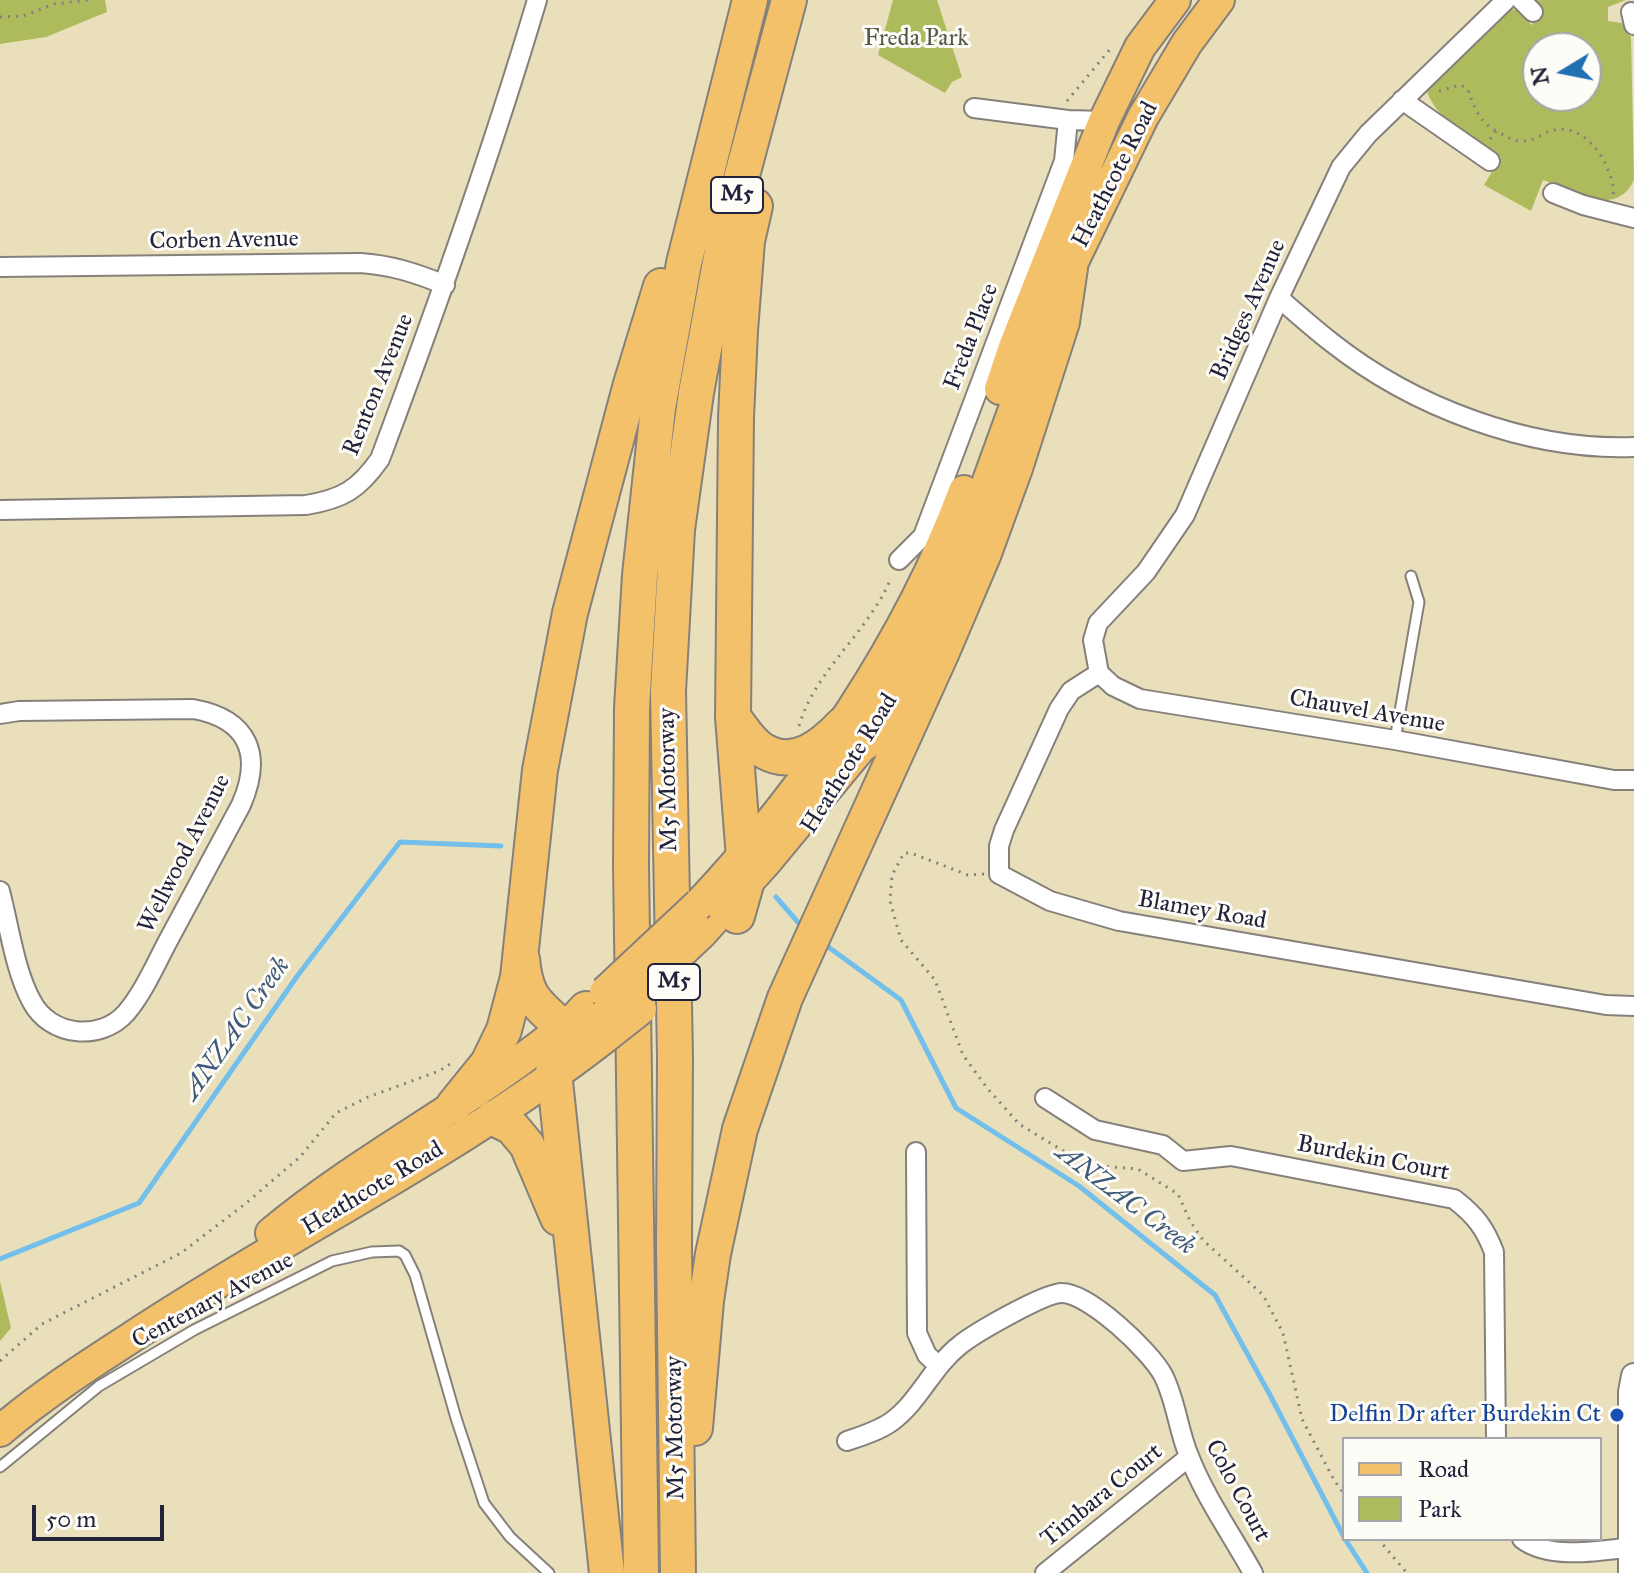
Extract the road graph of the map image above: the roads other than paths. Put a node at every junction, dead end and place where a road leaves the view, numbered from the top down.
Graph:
1 (537, 0) edge
2 (750, 0) edge
3 (789, 0) edge
4 (807, 0) edge
5 (1175, 0) edge
6 (1217, 0) edge
7 (1506, 0) edge
8 (1180, 33) dead end
9 (740, 34) junction
10 (1409, 94) junction
11 (974, 108) dead end
12 (1067, 112) junction
13 (1110, 121) junction
14 (1485, 158) road end
15 (1553, 193) dead end
16 (1634, 218) edge
17 (0, 267) edge
18 (1070, 268) junction
19 (445, 285) junction
20 (1279, 298) junction
21 (1634, 447) edge
22 (0, 510) edge
23 (899, 560) road end
24 (1411, 576) dead end
25 (1099, 673) junction
26 (0, 714) edge
27 (733, 717) junction
28 (843, 724) junction
29 (877, 725) junction
30 (1395, 740) junction
31 (1634, 780) edge
32 (745, 867) junction
33 (0, 891) edge
34 (737, 916) junction
35 (700, 930) junction
36 (520, 947) junction
37 (1634, 1006) edge
38 (588, 1019) junction
39 (554, 1077) junction
40 (1045, 1098) dead end
41 (454, 1105) junction
42 (493, 1118) junction
43 (916, 1152) dead end
44 (576, 1280) junction
45 (198, 1293) junction
46 (939, 1366) junction
47 (1634, 1376) edge
48 (0, 1431) edge
49 (1496, 1437) edge
50 (847, 1441) dead end
51 (1189, 1457) junction
52 (0, 1467) edge
53 (1524, 1541) edge
54 (1632, 1547) junction
55 (549, 1573) edge
56 (607, 1573) edge
57 (641, 1573) edge
58 (678, 1573) edge
59 (690, 1573) edge
60 (1045, 1573) edge
61 (1253, 1573) edge
62 (1631, 1573) edge

1 - 19 street, Renton Avenue
2 - 9 highway, M5 Motorway / M5
3 - 58 highway, M5 Motorway / M5
4 - 27 highway
5 - 13 main road, Heathcote Road
6 - 8 lane
6 - 18 main road, Heathcote Road
7 - 10 street, Bridges Avenue
9 - 36 highway
9 - 57 highway, M5 Motorway / M5
10 - 14 street
10 - 20 street, Bridges Avenue
11 - 12 street
12 - 13 street
12 - 23 street, Freda Place
13 - 28 main road, Heathcote Road
15 - 16 street
17 - 19 street, Corben Avenue
18 - 29 main road, Heathcote Road
18 - 59 highway
19 - 22 street, Renton Avenue
20 - 21 street
20 - 25 street, Bridges Avenue
24 - 30 lane
25 - 30 street, Chauvel Avenue
25 - 37 street, Blamey Road
26 - 33 street, Wellwood Avenue
27 - 28 highway
27 - 32 highway
28 - 32 main road, Heathcote Road
29 - 32 highway
29 - 34 main road, Heathcote Road
30 - 31 street, Chauvel Avenue
32 - 34 highway
32 - 35 highway
34 - 35 main road, Heathcote Road
35 - 38 highway, bridge
36 - 38 highway
36 - 41 highway
38 - 39 highway
38 - 41 main road, Heathcote Road
39 - 42 main road, Heathcote Road
39 - 44 highway
40 - 49 street, Burdekin Court
41 - 45 main road, Heathcote Road
42 - 44 highway
42 - 45 main road, Heathcote Road
43 - 46 street
44 - 56 highway
45 - 48 main road, Heathcote Road
46 - 50 street, Colo Court
46 - 51 street, Colo Court
47 - 54 street
51 - 60 street, Timbara Court
51 - 61 street, Colo Court
52 - 55 lane, Centenary Avenue
53 - 54 street
54 - 62 street

